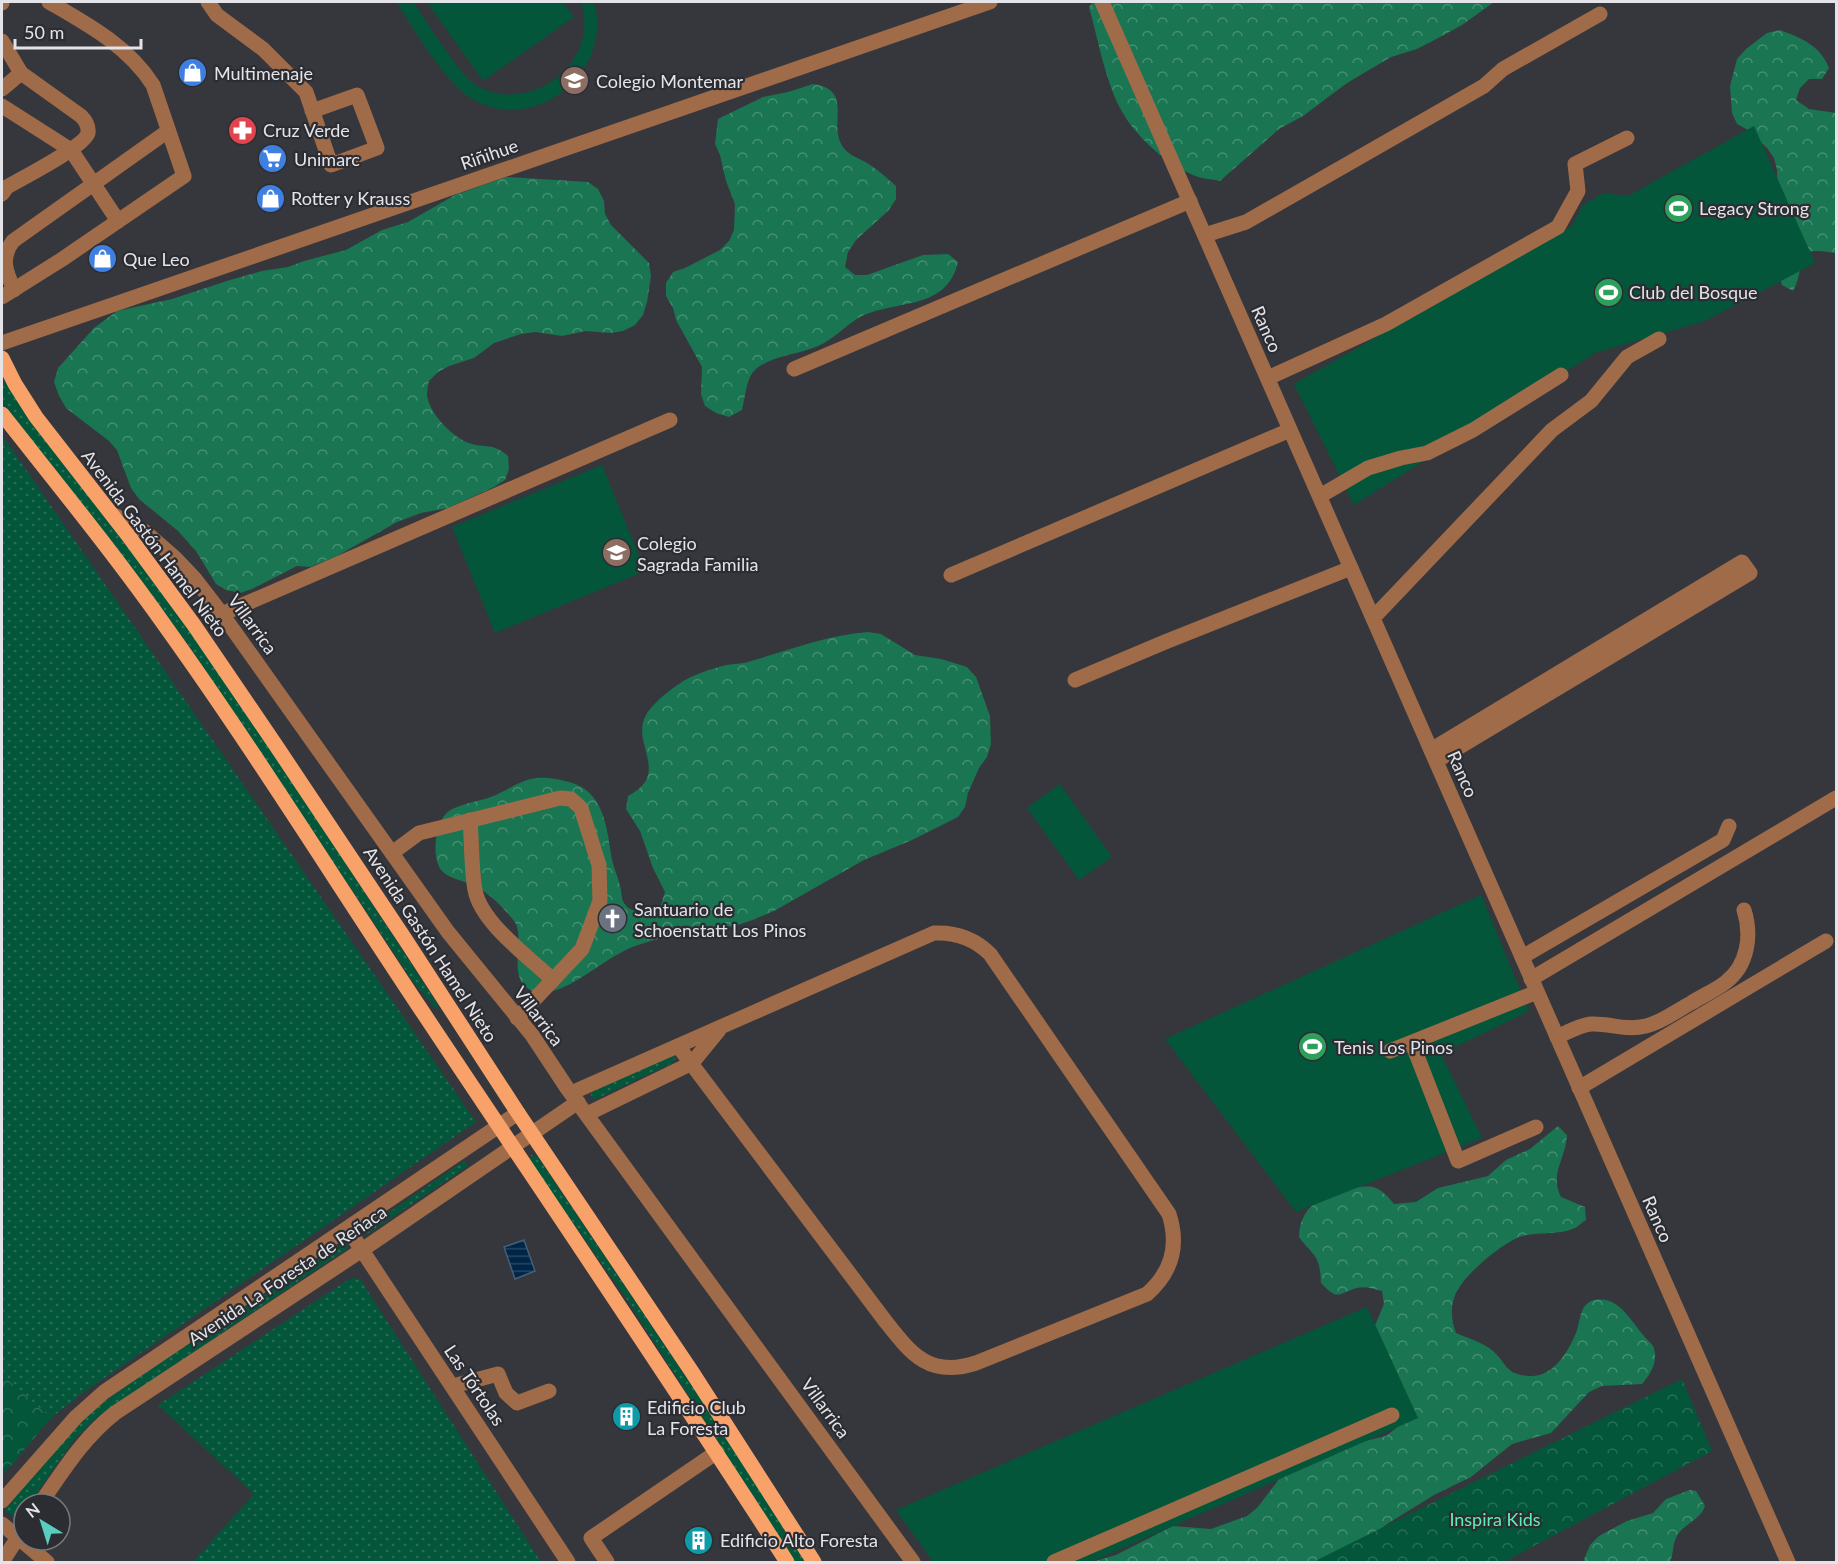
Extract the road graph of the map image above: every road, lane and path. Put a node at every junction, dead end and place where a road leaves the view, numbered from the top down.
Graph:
1 (49, 2) edge
2 (208, 2) edge
3 (990, 2) edge
4 (1102, 2) edge
5 (68, 7) edge
6 (1600, 14) dead end
7 (2, 41) edge
8 (21, 73) junction
9 (2, 89) edge
10 (2, 106) edge
11 (312, 111) junction
12 (168, 131) junction
13 (1627, 138) dead end
14 (71, 150) junction
15 (92, 184) junction
16 (3, 187) edge
17 (1190, 201) junction
18 (118, 220) junction
19 (1205, 235) junction
20 (8, 293) edge
21 (1659, 339) dead end
22 (2, 343) edge
23 (2, 358) edge
24 (794, 369) dead end
25 (1561, 375) dead end
26 (1268, 378) junction
27 (2, 414) edge
28 (670, 420) dead end
29 (1290, 430) junction
30 (1320, 496) junction
31 (112, 514) junction
32 (1351, 568) junction
33 (951, 574) dead end
34 (222, 614) junction
35 (1373, 618) junction
36 (1075, 680) dead end
37 (1434, 756) junction
38 (1836, 798) edge
39 (470, 820) junction
40 (1729, 826) dead end
41 (392, 854) junction
42 (1744, 910) dead end
43 (1826, 941) dead end
44 (1522, 957) junction
45 (553, 980) junction
46 (1534, 985) junction
47 (517, 1018) junction
48 (723, 1026) junction
49 (1557, 1037) junction
50 (1412, 1043) junction
51 (678, 1046) junction
52 (1390, 1051) dead end
53 (692, 1063) junction
54 (1579, 1088) junction
55 (579, 1103) junction
56 (518, 1113) junction
57 (498, 1126) junction
58 (1536, 1127) dead end
59 (532, 1134) junction
60 (512, 1147) junction
61 (348, 1229) junction
62 (362, 1250) junction
63 (453, 1386) junction
64 (549, 1391) dead end
65 (1392, 1416) dead end
66 (717, 1452) junction
67 (48, 1492) edge
68 (2, 1501) edge
69 (12, 1547) edge
70 (2, 1562) edge
71 (568, 1563) edge
72 (608, 1563) edge
73 (787, 1563) edge
74 (814, 1563) edge
75 (913, 1563) edge
76 (1054, 1563) edge
77 (1788, 1563) edge

1 - 5 street
2 - 11 street
3 - 22 street, Riñihue
4 - 17 street, Ranco
5 - 12 street
6 - 19 street
7 - 8 street
8 - 9 street
8 - 14 street
10 - 14 street
11 - 11 street
12 - 15 street
12 - 18 street
13 - 26 street
14 - 15 street
14 - 16 street
15 - 18 street
15 - 20 street
17 - 19 street, Ranco
17 - 24 street
18 - 20 street
19 - 26 street, Ranco
21 - 35 street
23 - 31 main road, Avenida Gastón Hamel Nieto
25 - 30 street
26 - 29 street, Ranco
27 - 57 main road
28 - 34 street
29 - 30 street, Ranco
29 - 33 street
30 - 32 street, Ranco
31 - 34 street, Villarrica
31 - 56 main road, Avenida Gastón Hamel Nieto
32 - 35 street, Ranco
32 - 36 street
34 - 41 street, Villarrica
35 - 37 street, Ranco
37 - 37 street
37 - 44 street, Ranco
38 - 46 street
39 - 41 street
39 - 45 street
39 - 45 street
40 - 44 street
41 - 47 street, Villarrica
42 - 49 street
43 - 54 street
44 - 46 street, Ranco
45 - 47 street
46 - 49 street, Ranco
46 - 50 street
47 - 55 street, Villarrica
48 - 51 street
48 - 53 street
48 - 53 street
49 - 54 street, Ranco
50 - 52 street
50 - 58 street
51 - 53 street
51 - 55 street
53 - 55 street
54 - 77 street, Ranco
55 - 59 street, Avenida La Foresta de Reñaca
55 - 75 street, Villarrica
56 - 57 street, Avenida La Foresta de Reñaca
56 - 59 main road, Avenida Gastón Hamel Nieto
57 - 60 main road
57 - 61 street, Avenida La Foresta de Reñaca
59 - 60 street, Avenida La Foresta de Reñaca
59 - 74 main road, Avenida Gastón Hamel Nieto
60 - 62 street, Avenida La Foresta de Reñaca
60 - 66 main road
61 - 62 street, Las Tórtolas
61 - 68 street, Avenida La Foresta de Reñaca
62 - 63 street, Las Tórtolas
62 - 67 street, Avenida La Foresta de Reñaca
63 - 64 street
63 - 71 street, Las Tórtolas
65 - 76 street
66 - 72 street
66 - 73 main road
69 - 70 street

